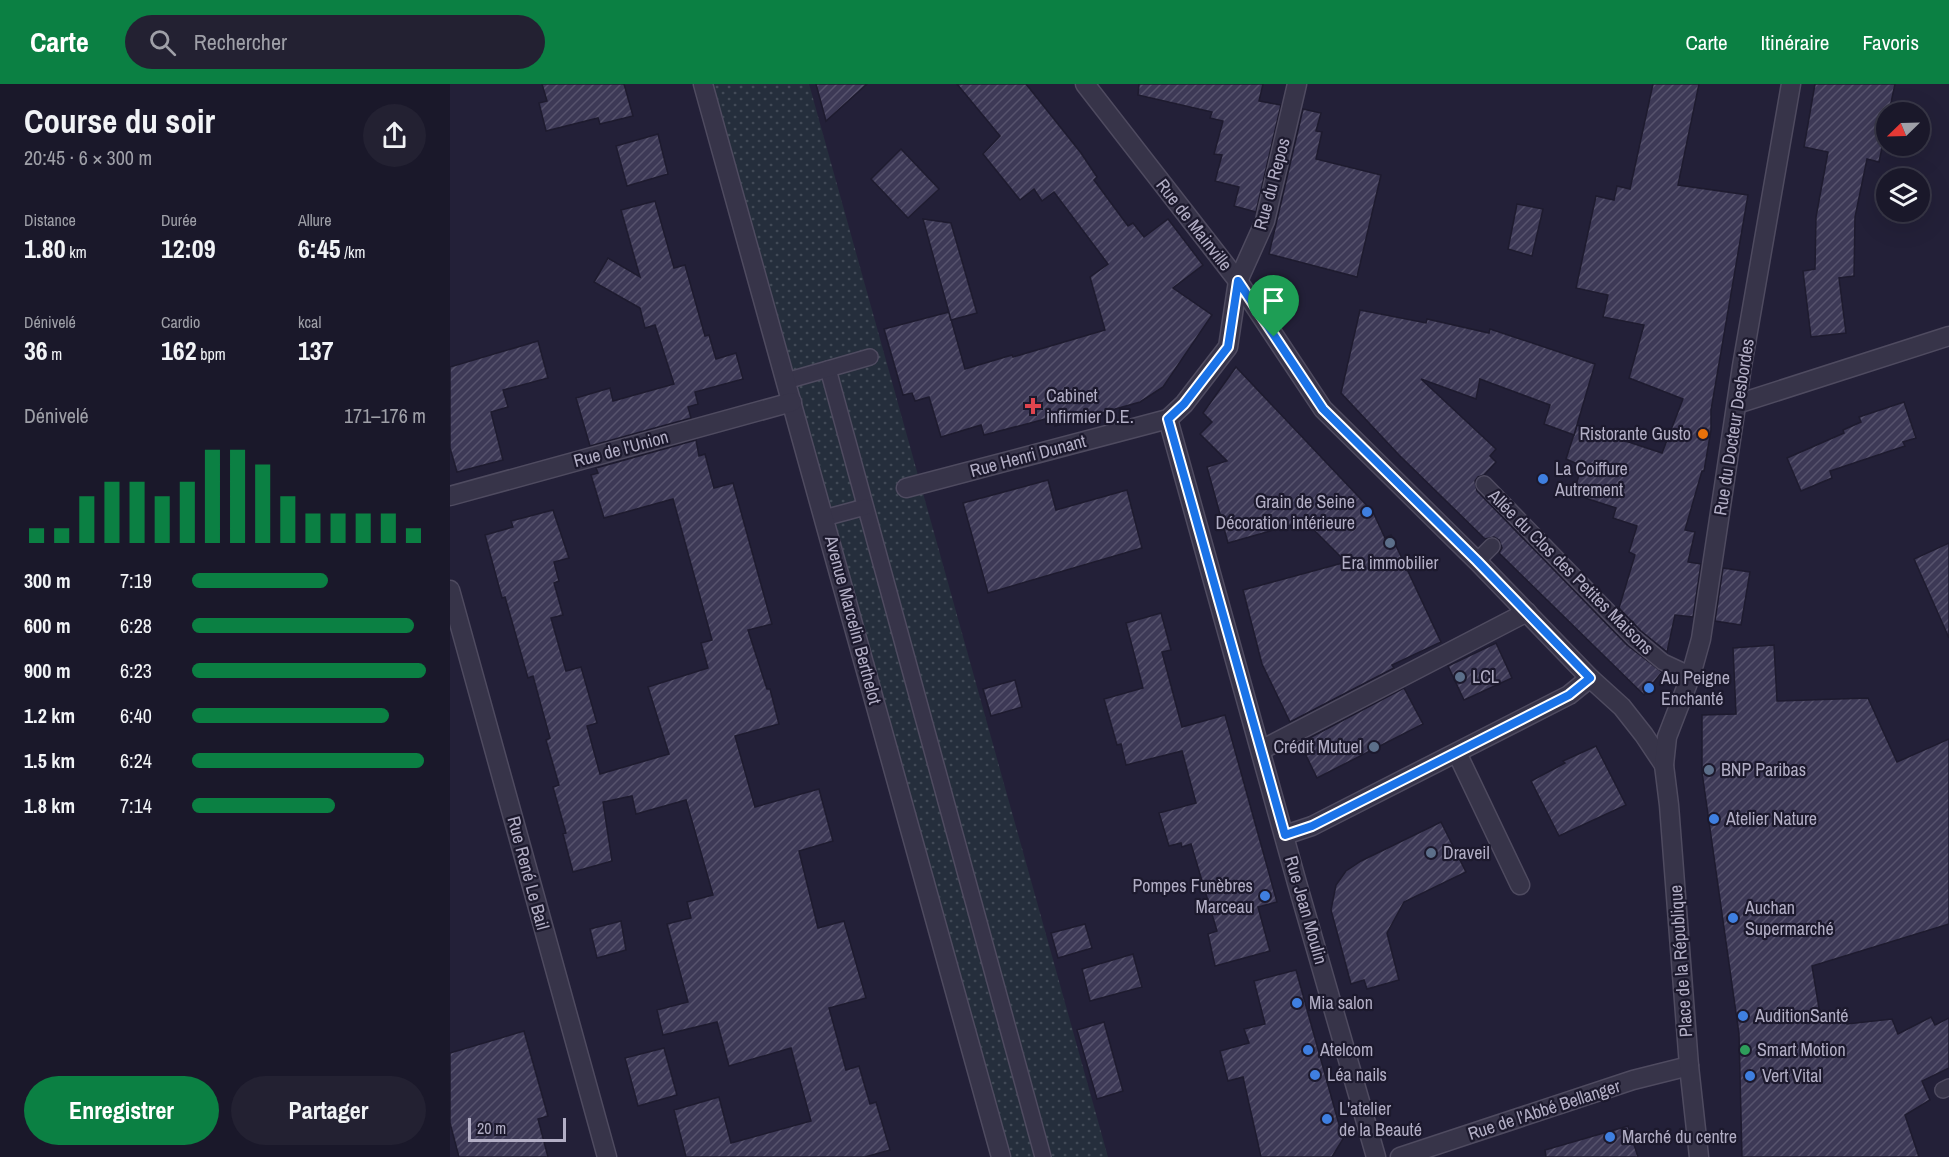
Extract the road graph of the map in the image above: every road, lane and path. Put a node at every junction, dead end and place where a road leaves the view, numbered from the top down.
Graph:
1 (703, 84) edge
2 (1084, 84) edge
3 (1297, 84) edge
4 (1791, 84) edge
5 (1238, 281) junction
6 (1949, 336) edge
7 (870, 357) dead end
8 (828, 369) junction
9 (786, 381) junction
10 (792, 402) junction
11 (1737, 404) junction
12 (1168, 419) junction
13 (1484, 484) dead end
14 (906, 488) dead end
15 (450, 496) edge
16 (866, 507) junction
17 (824, 518) junction
18 (1492, 546) dead end
19 (1477, 561) junction
20 (450, 590) edge
21 (1527, 612) junction
22 (1691, 675) junction
23 (1590, 678) junction
24 (1261, 750) junction
25 (1457, 753) junction
26 (1664, 765) junction
27 (1285, 835) junction
28 (1520, 885) dead end
29 (1689, 1066) junction
30 (607, 1157) edge
31 (1001, 1157) edge
32 (1043, 1157) edge
33 (1376, 1157) edge
34 (1400, 1157) edge
35 (1699, 1157) edge

1 - 9 street, Avenue Marcelin Berthelot
2 - 5 street, Rue de Mainville
3 - 5 street, Rue du Repos
4 - 11 street, Rue du Docteur Desbordes
5 - 12 street
5 - 19 street, Rue de Mainville
6 - 11 street
7 - 8 lane
8 - 9 lane
8 - 16 lane
9 - 10 street, Avenue Marcelin Berthelot
10 - 15 street, Rue de l'Union
10 - 17 street, Avenue Marcelin Berthelot
11 - 22 street, Rue du Docteur Desbordes
12 - 14 street, Rue Henri Dunant
12 - 24 street, Rue Jean Moulin
13 - 22 lane, Allée du Clos des Petites Maisons
16 - 17 lane
16 - 32 lane
17 - 31 street, Avenue Marcelin Berthelot
18 - 19 lane
19 - 21 street, Rue de Mainville
20 - 30 street, Rue René Le Bail
21 - 23 street, Rue de Mainville
21 - 24 street
22 - 26 street, Rue du Docteur Desbordes
23 - 25 street
23 - 26 street, Rue de Mainville
24 - 27 street, Rue Jean Moulin
25 - 27 street
25 - 28 street
26 - 29 street, Place de la République
27 - 33 street, Rue Jean Moulin
29 - 34 street, Rue de l'Abbé Bellanger
29 - 35 street, Place de la République

